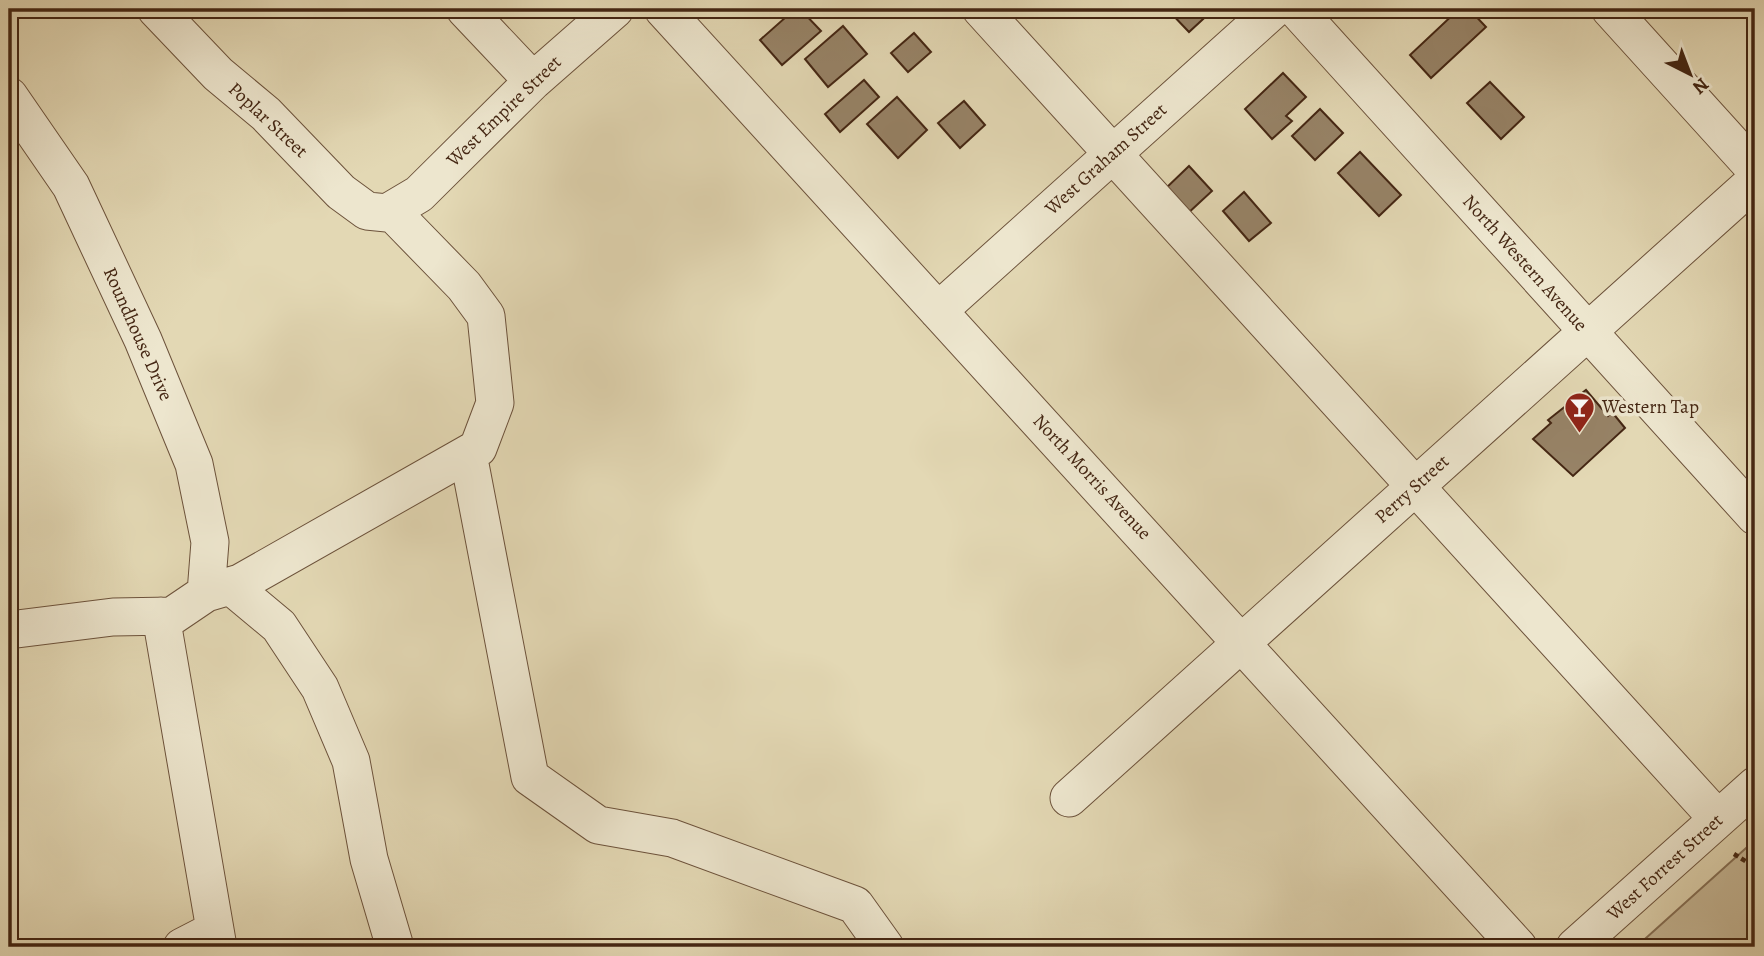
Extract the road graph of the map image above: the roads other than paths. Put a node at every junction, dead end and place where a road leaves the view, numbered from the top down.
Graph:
1 (156, 9) edge
2 (465, 9) edge
3 (615, 9) edge
4 (663, 9) edge
5 (981, 9) edge
6 (1274, 9) edge
7 (1296, 9) edge
8 (1610, 9) edge
9 (533, 81) junction
10 (9, 96) edge
11 (1112, 153) junction
12 (1755, 169) edge
13 (1755, 181) edge
14 (391, 211) junction
15 (938, 311) junction
16 (1588, 332) junction
17 (468, 454) junction
18 (1416, 486) junction
19 (1755, 516) edge
20 (219, 589) junction
21 (161, 616) junction
22 (9, 630) edge
23 (1240, 643) junction
24 (1755, 786) edge
25 (1069, 798) dead end
26 (1718, 819) junction
27 (216, 938) edge
28 (182, 947) edge
29 (395, 947) edge
30 (885, 947) edge
31 (1518, 947) edge
32 (1575, 947) edge

1 - 14 street, Poplar Street
2 - 9 street
3 - 9 street, West Empire Street
4 - 15 street, North Morris Avenue
5 - 11 street
6 - 11 street, West Graham Street
7 - 16 street, North Western Avenue
8 - 12 street
9 - 14 street, West Empire Street
10 - 20 street, Roundhouse Drive
11 - 15 street, West Graham Street
11 - 18 street
13 - 16 street, Perry Street
14 - 17 street
15 - 23 street, North Morris Avenue
16 - 18 street, Perry Street
16 - 19 street, North Western Avenue
17 - 20 street
17 - 30 street
18 - 23 street, Perry Street
18 - 26 street
20 - 21 street
20 - 29 street
21 - 22 street
21 - 27 street
23 - 25 street, Perry Street
23 - 31 street, North Morris Avenue
24 - 26 street, West Forrest Street
26 - 32 street, West Forrest Street
27 - 28 street

